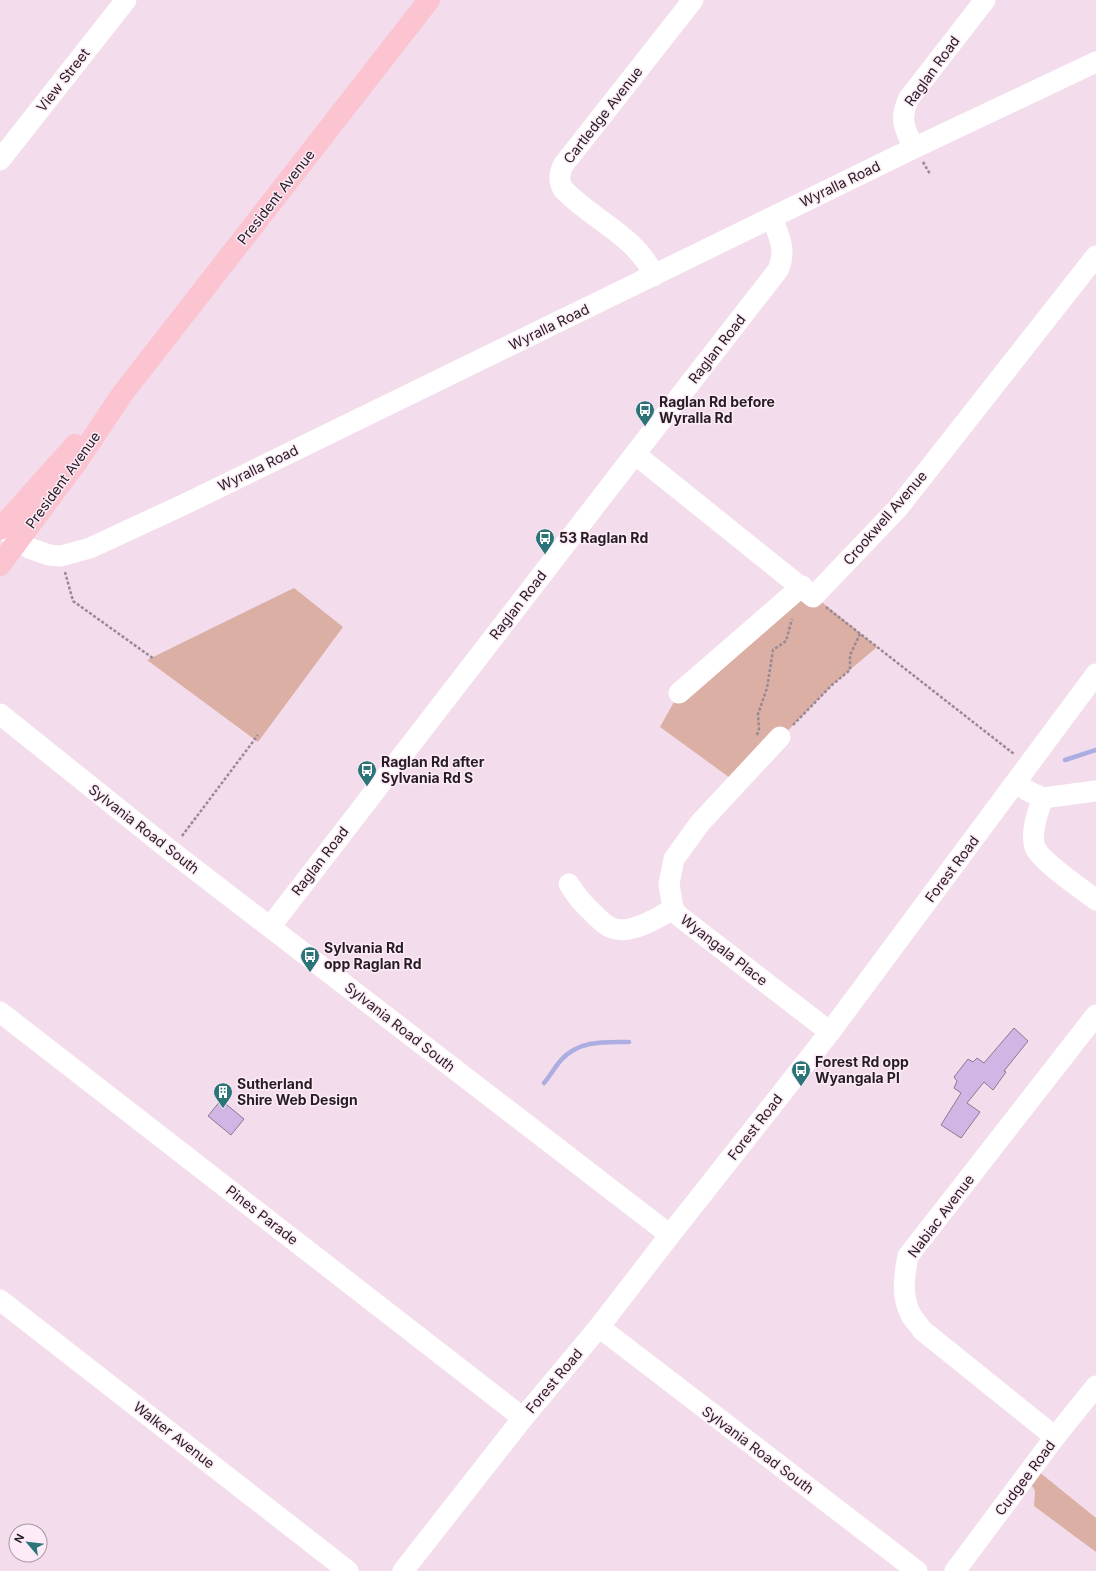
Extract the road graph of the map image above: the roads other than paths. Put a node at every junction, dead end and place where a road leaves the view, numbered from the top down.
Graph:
1 (126, 0) edge
2 (429, 0) edge
3 (693, 0) edge
4 (985, 0) edge
5 (1096, 62) edge
6 (914, 148) junction
7 (0, 160) edge
8 (772, 218) junction
9 (1096, 256) edge
10 (654, 276) junction
11 (123, 393) junction
12 (634, 454) junction
13 (1, 528) edge
14 (19, 541) junction
15 (0, 565) edge
16 (808, 592) junction
17 (1096, 674) edge
18 (679, 693) dead end
19 (0, 714) edge
20 (780, 737) road end
21 (1016, 783) junction
22 (1096, 791) edge
23 (1043, 798) junction
24 (569, 884) dead end
25 (1096, 900) edge
26 (673, 910) junction
27 (270, 927) junction
28 (0, 1012) edge
29 (1096, 1015) edge
30 (830, 1032) junction
31 (670, 1235) junction
32 (0, 1300) edge
33 (600, 1327) junction
34 (1096, 1386) edge
35 (524, 1418) junction
36 (1055, 1437) junction
37 (348, 1571) edge
38 (403, 1571) edge
39 (917, 1571) edge
40 (955, 1571) edge

1 - 7 street, View Street
2 - 11 main road, President Avenue
3 - 10 street, Cartledge Avenue
4 - 6 street, Raglan Road
5 - 6 street, Wyralla Road
6 - 8 street, Wyralla Road
8 - 10 street, Wyralla Road
8 - 12 street, Raglan Road
9 - 16 street, Crookwell Avenue
10 - 14 street, Wyralla Road
11 - 13 main road, President Avenue
11 - 14 main road, President Avenue
12 - 16 street
12 - 27 street, Raglan Road
13 - 14 street, Wyralla Road
14 - 15 main road, President Avenue
16 - 18 street, Crookwell Avenue
17 - 21 street, Forest Road
19 - 27 street, Sylvania Road South
20 - 26 street, Wyangala Place
21 - 23 street
21 - 30 street, Forest Road
22 - 23 street
23 - 25 street
24 - 26 street
26 - 30 street, Wyangala Place
27 - 31 street, Sylvania Road South
28 - 35 street, Pines Parade
29 - 36 street, Nabiac Avenue
30 - 31 street, Forest Road
31 - 33 street, Forest Road
32 - 37 street, Walker Avenue
33 - 35 street, Forest Road
33 - 39 street, Sylvania Road South
34 - 36 street, Cudgee Road
35 - 38 street, Forest Road
36 - 40 street, Cudgee Road

